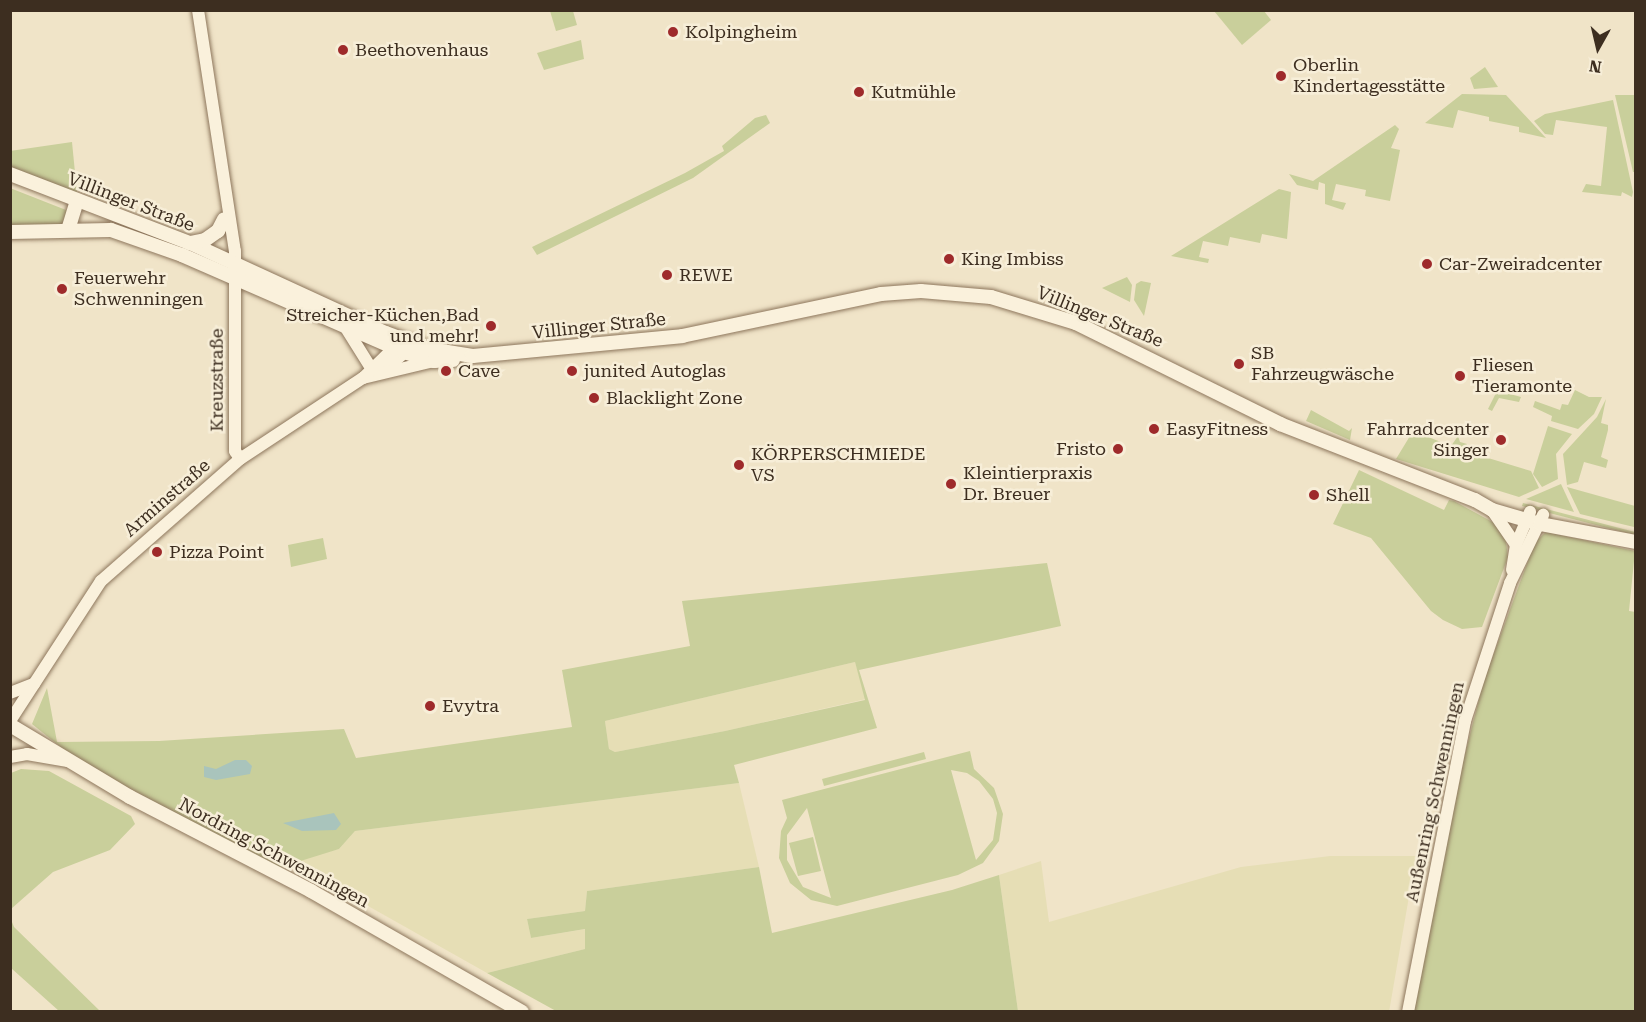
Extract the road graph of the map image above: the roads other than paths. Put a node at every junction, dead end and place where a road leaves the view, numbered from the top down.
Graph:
1 (198, 10) edge
2 (10, 174) edge
3 (224, 193) junction
4 (77, 200) junction
5 (224, 219) junction
6 (68, 230) junction
7 (10, 232) edge
8 (190, 243) junction
9 (234, 271) junction
10 (346, 328) junction
11 (404, 346) junction
12 (472, 356) junction
13 (434, 361) junction
14 (376, 371) junction
15 (240, 459) junction
16 (1475, 500) junction
17 (1492, 510) junction
18 (1535, 518) junction
19 (1635, 542) edge
20 (1516, 545) junction
21 (1510, 583) junction
22 (34, 684) junction
23 (10, 693) edge
24 (10, 723) edge
25 (10, 757) edge
26 (66, 761) junction
27 (522, 1011) edge
28 (1408, 1011) edge

1 - 3 street, Kreuzstraße
2 - 4 main road, Villinger Straße
3 - 5 street, Kreuzstraße
3 - 9 street, Kreuzstraße
4 - 6 main road
4 - 8 main road, Villinger Straße
5 - 8 main road
5 - 9 street, Kreuzstraße
6 - 7 main road
6 - 9 main road
8 - 9 main road, Villinger Straße
9 - 10 main road, Villinger Straße
9 - 11 main road, Villinger Straße
9 - 15 street, Kreuzstraße
10 - 11 main road, Villinger Straße
10 - 14 street
11 - 12 main road, Villinger Straße
11 - 13 main road, Villinger Straße
11 - 14 street, Arminstraße
12 - 13 main road, Villinger Straße
12 - 16 main road, Villinger Straße
13 - 14 street, Arminstraße
14 - 15 street, Arminstraße
15 - 22 street, Arminstraße
16 - 17 main road, Villinger Straße
16 - 18 main road, Villinger Straße
17 - 18 main road, Villinger Straße
17 - 20 street
18 - 19 main road, Villinger Straße
18 - 20 street, Außenring Schwenningen
18 - 21 street, Außenring Schwenningen
20 - 21 street, Außenring Schwenningen
21 - 28 street, Außenring Schwenningen
22 - 23 street
22 - 24 street, Arminstraße
24 - 26 main road, Nordring Schwenningen
25 - 26 street
26 - 27 main road, Nordring Schwenningen

